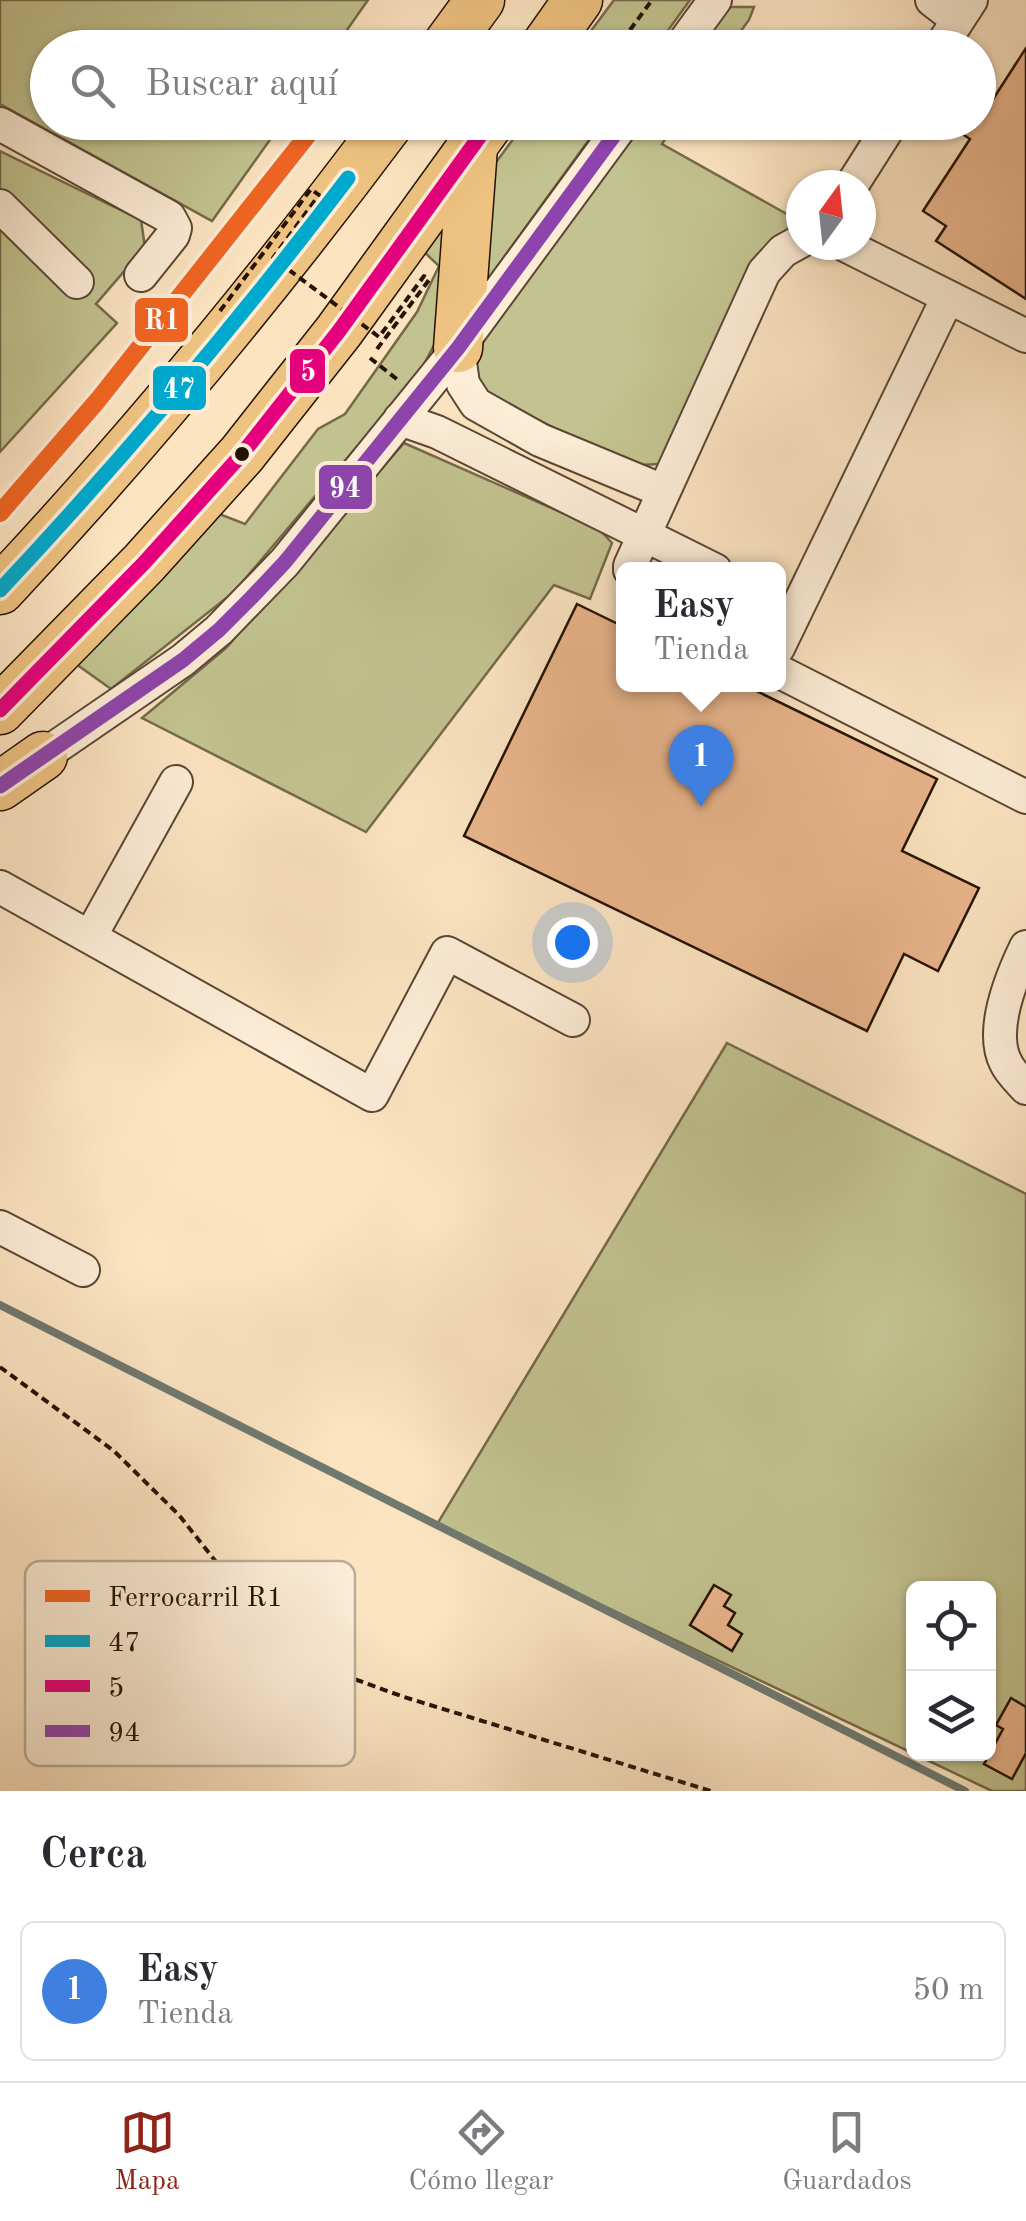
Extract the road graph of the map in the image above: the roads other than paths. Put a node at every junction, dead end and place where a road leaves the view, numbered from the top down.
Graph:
1 (480, 0) edge
2 (578, 0) edge
3 (715, 0) edge
4 (458, 30) edge
5 (557, 30) edge
6 (693, 30) edge
7 (0, 124) edge
8 (376, 140) edge
9 (478, 140) edge
10 (481, 140) edge
11 (611, 140) edge
12 (881, 140) edge
13 (862, 170) edge
14 (0, 206) edge
15 (786, 249) edge
16 (875, 260) edge
17 (141, 275) road end
18 (77, 282) dead end
19 (948, 297) junction
20 (1026, 336) edge
21 (458, 348) junction
22 (410, 407) junction
23 (663, 491) junction
24 (644, 535) junction
25 (632, 562) edge
26 (699, 562) edge
27 (0, 590) edge
28 (788, 604) edge
29 (786, 675) edge
30 (0, 710) edge
31 (42, 756) junction
32 (176, 782) dead end
33 (0, 786) edge
34 (1026, 797) edge
35 (0, 806) edge
36 (0, 887) edge
37 (90, 937) junction
38 (1026, 946) edge
39 (573, 1020) dead end
40 (1026, 1088) edge
41 (0, 1227) edge
42 (82, 1270) dead end

1 - 4 highway
2 - 5 highway
3 - 6 street
7 - 17 street
8 - 27 highway
9 - 30 highway
10 - 21 highway
11 - 21 street
12 - 13 street
14 - 18 street
15 - 23 street
16 - 19 street
19 - 20 street
19 - 28 street
21 - 22 street
21 - 23 street
22 - 24 street
22 - 31 street
23 - 24 street
24 - 25 street
24 - 26 street
29 - 34 street
31 - 33 highway
31 - 35 street
32 - 37 street
36 - 37 street
37 - 39 street
38 - 40 street
41 - 42 street

